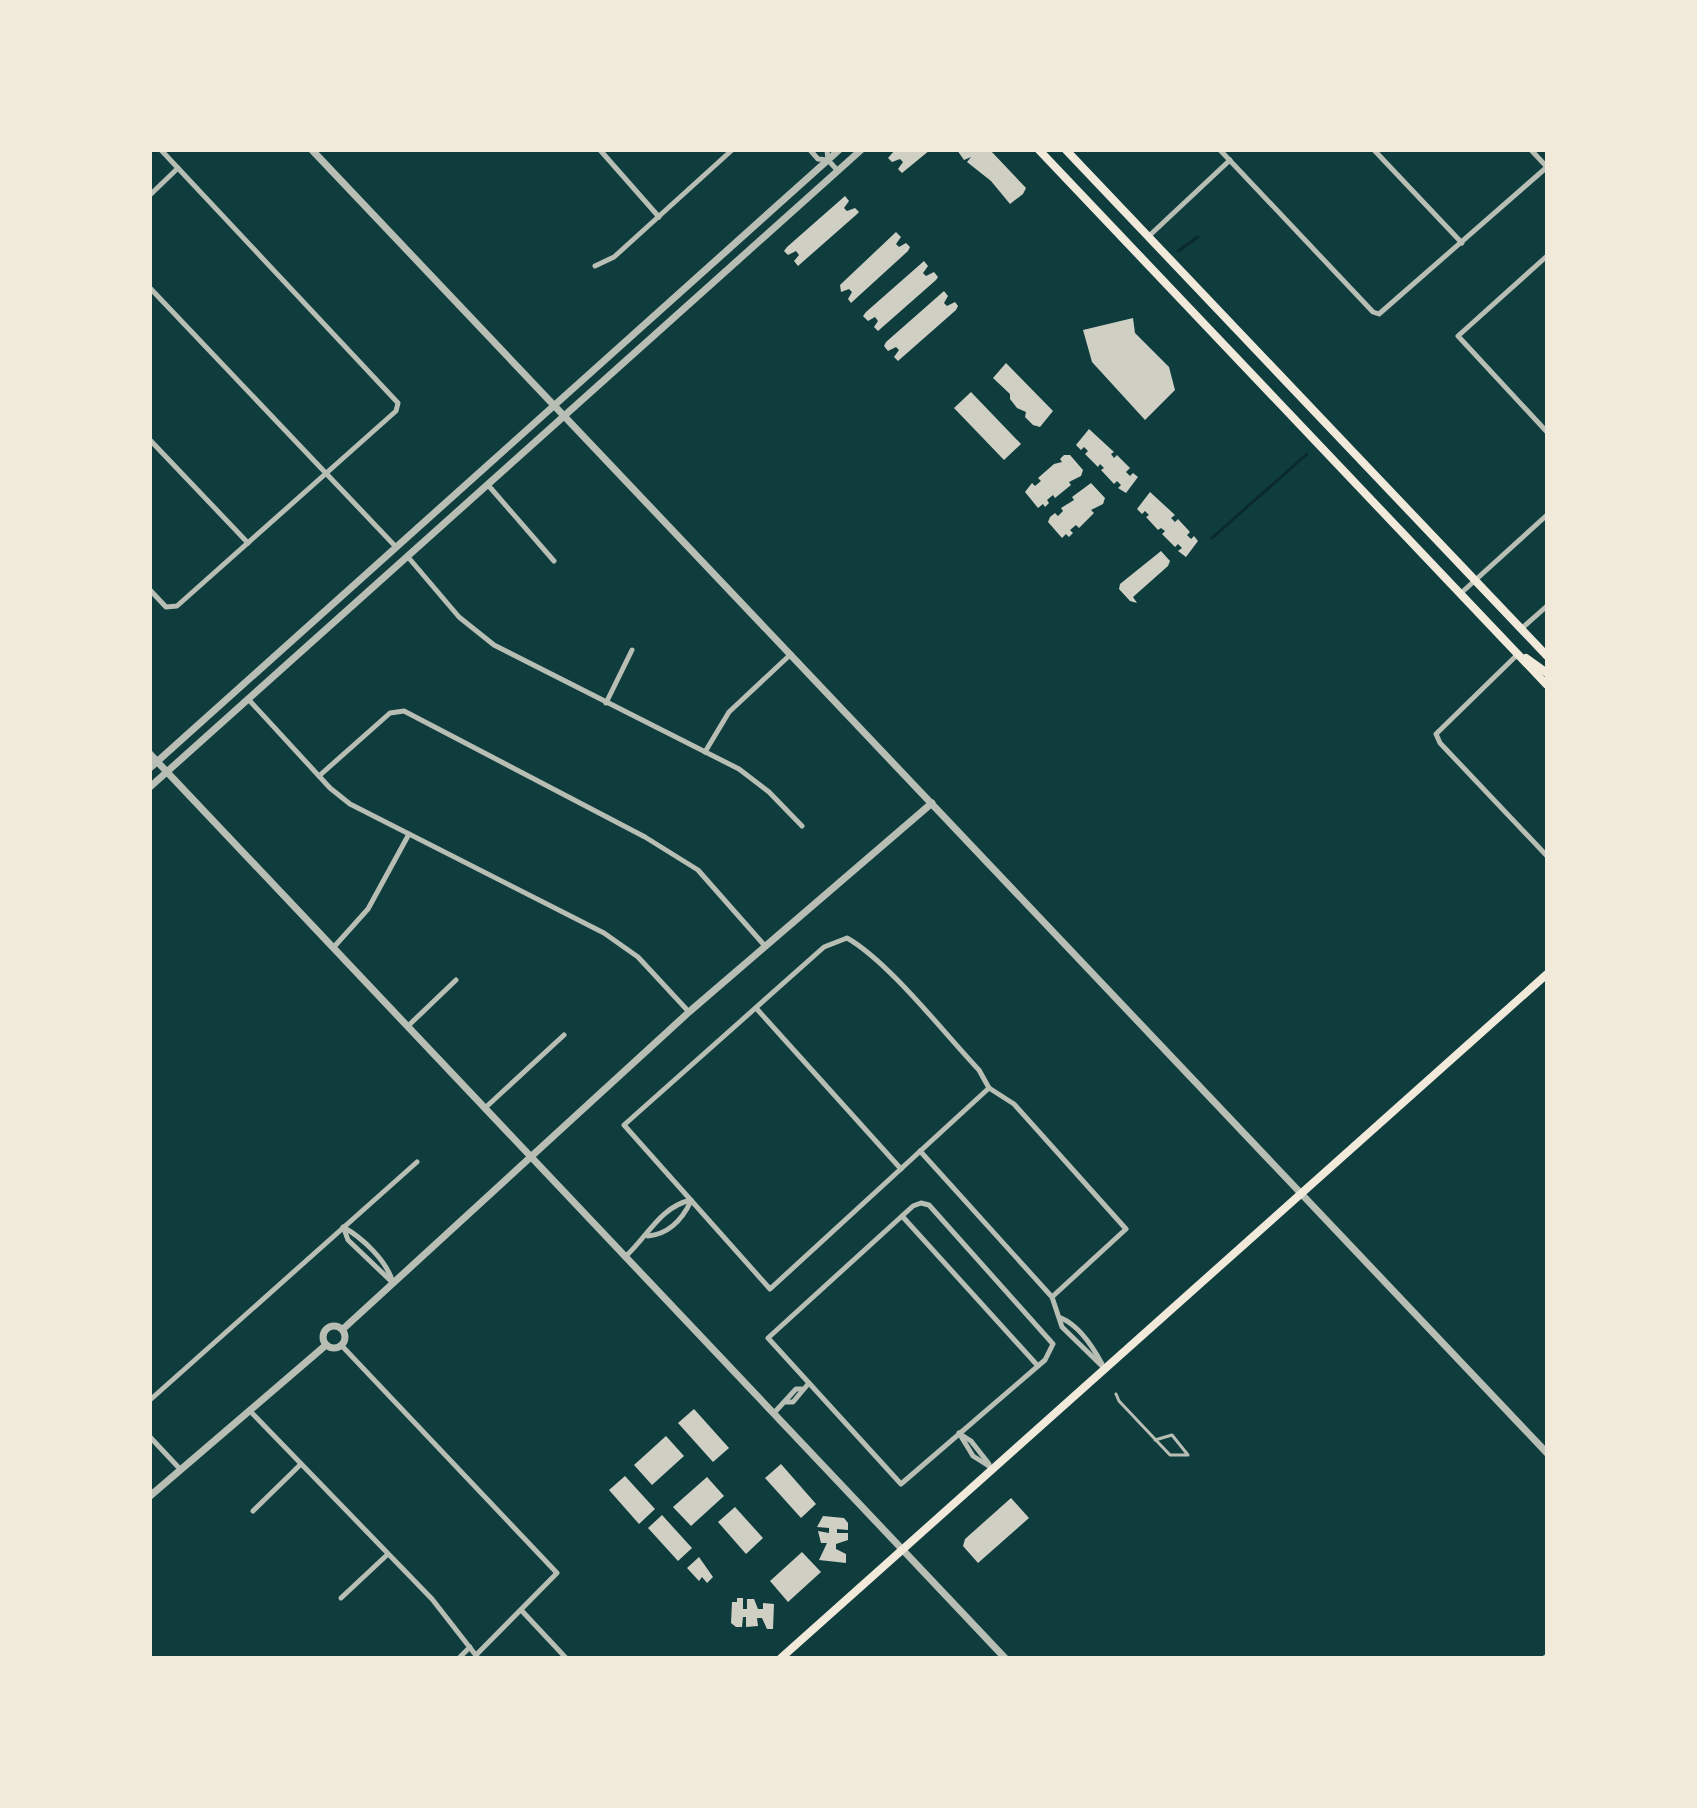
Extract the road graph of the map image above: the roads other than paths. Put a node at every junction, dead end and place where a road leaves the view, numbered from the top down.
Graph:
1 (161, 150) edge
2 (312, 150) edge
3 (600, 150) edge
4 (732, 150) edge
5 (810, 150) edge
6 (827, 150) edge
7 (839, 150) edge
8 (861, 150) edge
9 (1039, 150) edge
10 (1066, 150) edge
11 (1220, 150) edge
12 (1374, 150) edge
13 (1531, 150) edge
14 (828, 160) junction
15 (1230, 160) junction
16 (1547, 167) edge
17 (178, 168) junction
18 (838, 171) junction
19 (150, 195) edge
20 (659, 217) junction
21 (1148, 237) junction
22 (1462, 243) junction
23 (1547, 256) edge
24 (595, 266) dead end
25 (150, 288) edge
26 (1255, 349) junction
27 (1240, 362) junction
28 (555, 406) junction
29 (565, 416) junction
30 (1546, 429) edge
31 (150, 440) edge
32 (326, 472) junction
33 (488, 485) junction
34 (1547, 515) edge
35 (248, 543) junction
36 (396, 547) junction
37 (408, 557) junction
38 (554, 561) dead end
39 (1475, 580) junction
40 (150, 590) edge
41 (1460, 594) junction
42 (1547, 606) edge
43 (1521, 629) junction
44 (632, 650) dead end
45 (791, 654) junction
46 (1518, 654) junction
47 (1547, 656) edge
48 (1547, 673) edge
49 (1547, 685) edge
50 (249, 700) junction
51 (606, 703) junction
52 (705, 752) junction
53 (150, 754) edge
54 (157, 761) junction
55 (150, 768) edge
56 (168, 772) junction
57 (319, 776) junction
58 (150, 787) edge
59 (932, 803) junction
60 (802, 826) dead end
61 (409, 834) junction
62 (1547, 856) edge
63 (765, 946) junction
64 (333, 948) junction
65 (1547, 974) edge
66 (456, 980) dead end
67 (756, 1008) junction
68 (689, 1012) junction
69 (407, 1027) junction
70 (564, 1035) dead end
71 (989, 1088) junction
72 (485, 1109) junction
73 (920, 1151) junction
74 (532, 1158) junction
75 (417, 1162) dead end
76 (901, 1169) junction
77 (1302, 1192) junction
78 (691, 1200) junction
79 (902, 1216) junction
80 (343, 1227) junction
81 (648, 1236) junction
82 (625, 1257) junction
83 (394, 1284) junction
84 (1052, 1297) junction
85 (343, 1329) junction
86 (326, 1345) junction
87 (342, 1346) junction
88 (1038, 1366) junction
89 (1104, 1368) junction
90 (809, 1383) junction
91 (1116, 1394) dead end
92 (150, 1400) edge
93 (250, 1411) junction
94 (773, 1414) junction
95 (959, 1433) junction
96 (150, 1437) edge
97 (1155, 1440) junction
98 (1547, 1453) edge
99 (301, 1463) junction
100 (992, 1468) junction
101 (180, 1469) junction
102 (150, 1496) edge
103 (253, 1511) dead end
104 (902, 1549) junction
105 (388, 1554) junction
106 (341, 1598) dead end
107 (522, 1611) junction
108 (470, 1647) junction
109 (477, 1656) edge
110 (459, 1658) edge
111 (566, 1658) edge
112 (781, 1658) edge
113 (1005, 1658) edge

1 - 17 street
2 - 28 street
3 - 20 street
4 - 20 street
5 - 14 street
6 - 14 street
7 - 14 street
8 - 18 street
9 - 27 main road
10 - 21 main road
11 - 15 street
12 - 22 street
13 - 16 street
14 - 18 street
14 - 28 street
15 - 21 street
15 - 22 street
16 - 22 street
17 - 19 street
17 - 32 street
18 - 29 street
20 - 24 street
21 - 26 main road
23 - 30 street
25 - 32 street
26 - 27 main road
26 - 39 main road
27 - 41 main road
28 - 29 street
28 - 36 street
29 - 33 street
29 - 45 street
31 - 35 street
32 - 35 street
32 - 36 street
33 - 37 street
33 - 38 street
34 - 39 street
35 - 40 street
36 - 54 street
37 - 50 street
37 - 51 street
39 - 41 street
39 - 43 main road
41 - 46 main road
42 - 43 street
43 - 47 main road
44 - 51 street
45 - 52 street
45 - 59 street
46 - 48 main road
46 - 49 main road
46 - 62 street
50 - 56 street
50 - 57 street
51 - 52 street
52 - 60 street
53 - 54 street
54 - 55 street
54 - 56 street
56 - 58 street
56 - 64 street
57 - 61 street
57 - 63 street
59 - 63 street
59 - 77 street
61 - 64 street
61 - 68 street
63 - 68 street
64 - 69 street
65 - 77 main road
66 - 69 street
67 - 71 street
67 - 76 street
67 - 78 street
68 - 74 street
69 - 72 street
70 - 72 street
71 - 73 street
71 - 84 street
72 - 74 street
73 - 76 street
73 - 84 street
74 - 82 street
74 - 83 street
75 - 80 street
76 - 78 street
77 - 89 main road
77 - 98 street
78 - 81 street
78 - 81 street
79 - 88 street
79 - 88 street
79 - 90 street
80 - 83 street
80 - 92 street
81 - 82 street
82 - 94 street
83 - 85 street
84 - 89 street
85 - 86 street
85 - 87 street
86 - 87 street
86 - 93 street
87 - 107 street
88 - 95 street
89 - 100 main road
90 - 94 street
90 - 95 street
91 - 97 lane
93 - 99 street
93 - 101 street
94 - 104 street
95 - 100 street
96 - 101 street
97 - 97 lane
99 - 103 street
99 - 105 street
100 - 104 main road
101 - 102 street
104 - 112 main road
104 - 113 street
105 - 106 street
105 - 108 street
107 - 109 street
107 - 111 street
108 - 109 street
108 - 110 street

